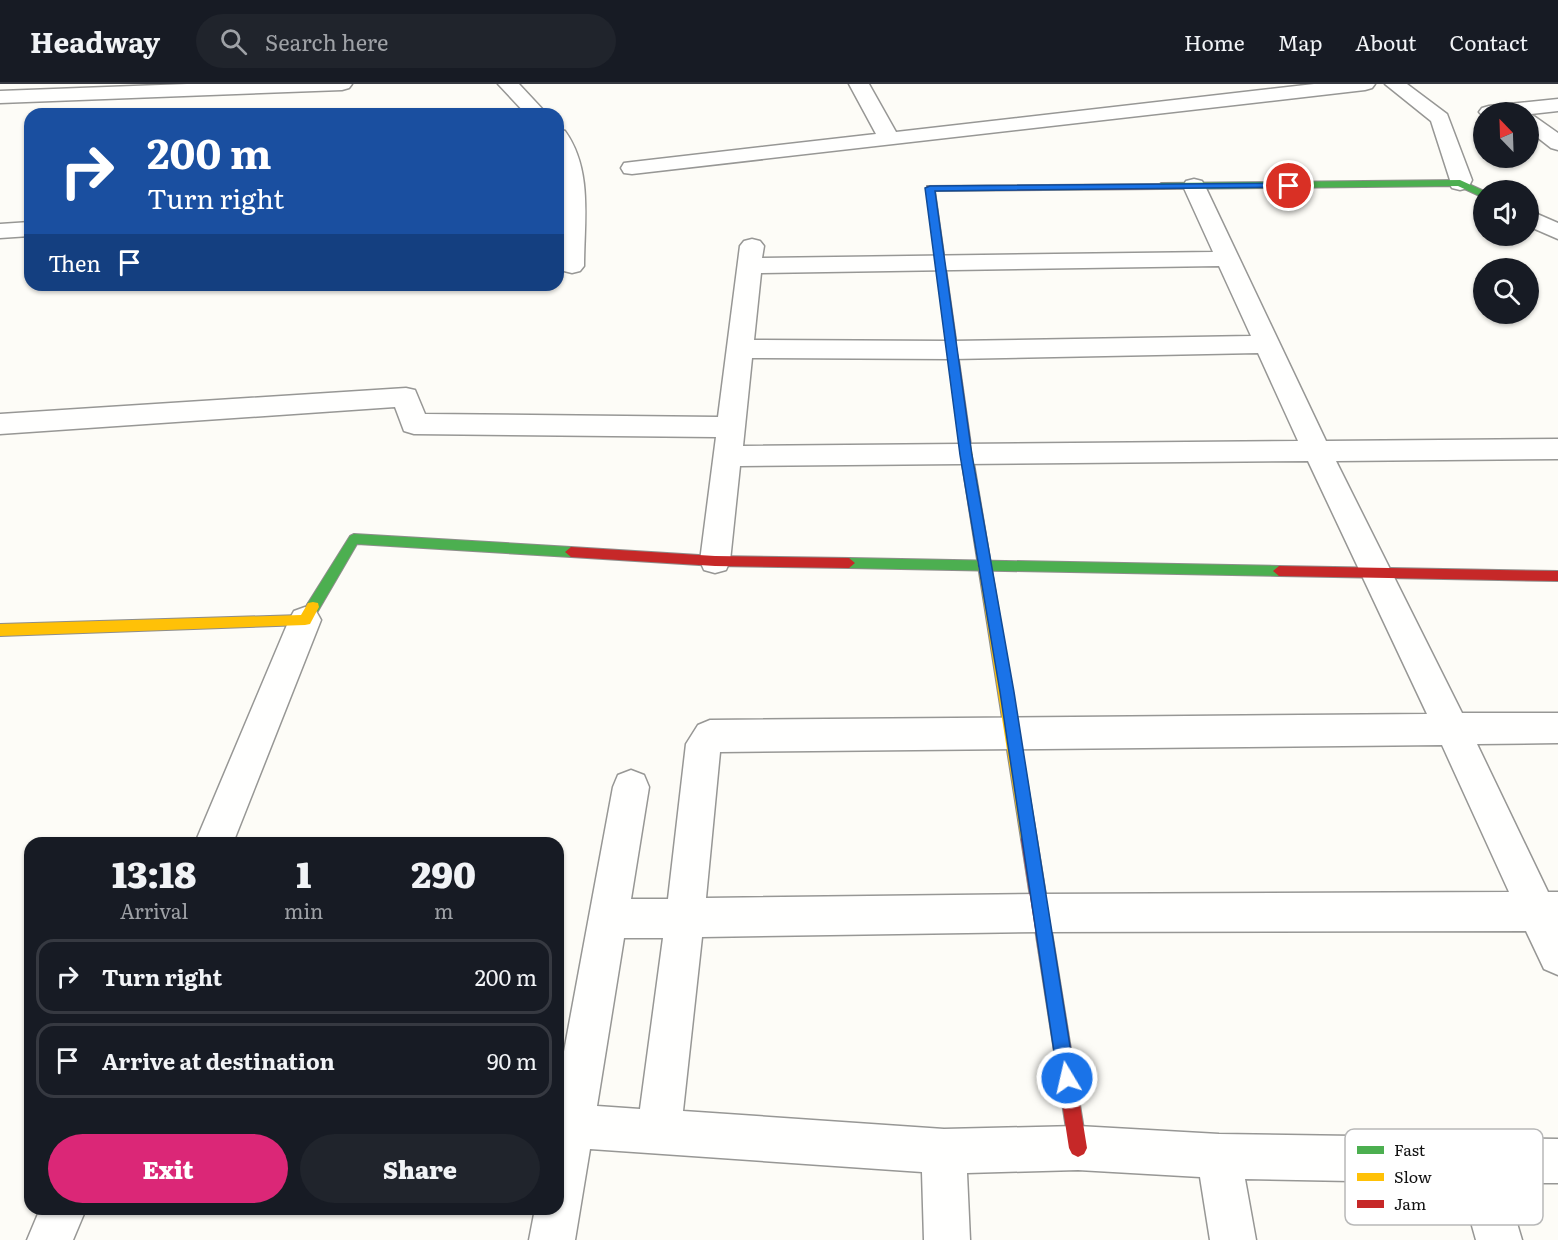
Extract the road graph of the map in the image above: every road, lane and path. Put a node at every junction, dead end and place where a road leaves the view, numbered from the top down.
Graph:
1 (342, 84) edge
2 (508, 84) edge
3 (859, 84) edge
4 (1365, 84) edge
5 (1395, 84) edge
6 (0, 97) edge
7 (1558, 105) edge
8 (531, 108) edge
9 (1539, 110) edge
10 (1473, 114) edge
11 (1440, 118) junction
12 (1539, 128) edge
13 (889, 138) junction
14 (1558, 144) edge
15 (564, 145) edge
16 (632, 168) dead end
17 (1460, 183) junction
18 (1194, 186) junction
19 (1473, 190) edge
20 (1539, 223) edge
21 (24, 229) edge
22 (0, 231) edge
23 (1558, 232) edge
24 (1227, 259) junction
25 (940, 262) junction
26 (572, 266) dead end
27 (1267, 344) junction
28 (741, 349) junction
29 (952, 350) junction
30 (0, 424) edge
31 (732, 426) junction
32 (1558, 449) edge
33 (1317, 451) junction
34 (966, 455) junction
35 (729, 456) junction
36 (715, 561) junction
37 (986, 567) junction
38 (1375, 572) junction
39 (1558, 576) edge
40 (305, 620) junction
41 (0, 630) edge
42 (1558, 728) edge
43 (1452, 729) junction
44 (1013, 734) junction
45 (632, 788) dead end
46 (216, 837) edge
47 (1548, 911) edge
48 (1041, 914) junction
49 (685, 918) junction
50 (607, 919) junction
51 (1558, 955) edge
52 (566, 1126) edge
53 (659, 1131) junction
54 (564, 1146) edge
55 (1078, 1148) junction
56 (944, 1150) junction
57 (1219, 1155) junction
58 (1345, 1158) edge
59 (60, 1215) edge
60 (557, 1215) edge
61 (1495, 1225) edge
62 (50, 1240) edge
63 (552, 1240) edge
64 (947, 1240) edge
65 (1233, 1240) edge
66 (1499, 1240) edge

1 - 6 street
2 - 8 street
3 - 13 street
4 - 13 street
5 - 11 street
7 - 9 street
10 - 11 street
11 - 17 street
12 - 14 street
13 - 16 street
15 - 26 street
17 - 18 street
17 - 19 street
18 - 24 street
18 - 25 street
20 - 23 street
21 - 22 street
24 - 25 street
24 - 27 street
25 - 28 street
25 - 29 street
27 - 29 street
27 - 33 street
28 - 29 street
28 - 31 street
29 - 34 street
30 - 31 street
31 - 35 street
32 - 33 street
33 - 34 street
33 - 38 street
34 - 35 street
34 - 37 street
35 - 36 street
36 - 37 street
36 - 40 street
37 - 38 street
37 - 44 street
38 - 39 street
38 - 43 street
40 - 41 street
40 - 46 street
42 - 43 street
43 - 44 street
43 - 47 street
44 - 48 street
44 - 49 street
45 - 50 street
47 - 48 street
47 - 51 street
48 - 49 street
48 - 55 street
49 - 50 street
49 - 53 street
50 - 52 street
52 - 53 street
52 - 54 street
53 - 56 street
55 - 56 street
55 - 57 street
56 - 64 street
57 - 58 street
57 - 65 street
59 - 62 street
60 - 63 street
61 - 66 street

